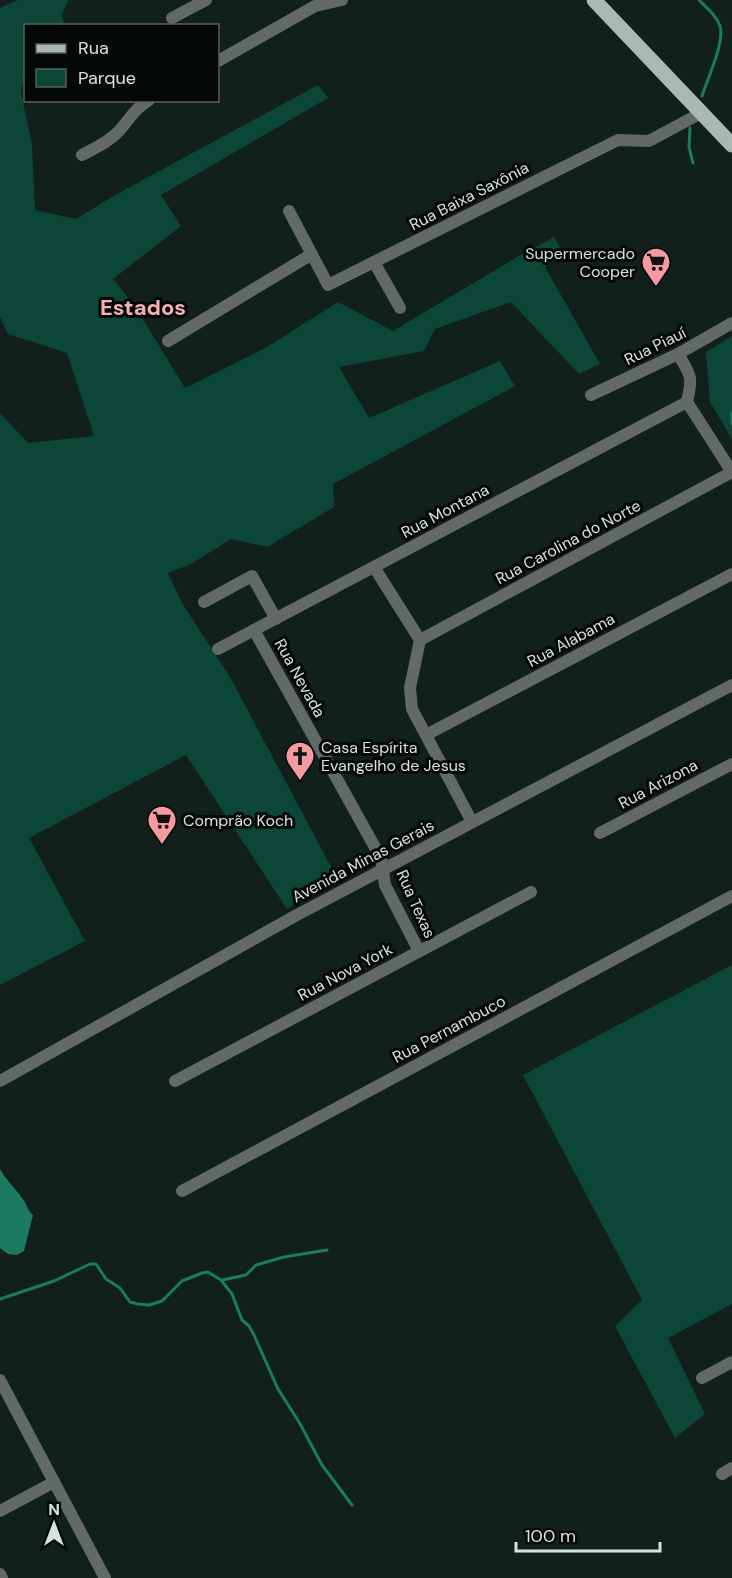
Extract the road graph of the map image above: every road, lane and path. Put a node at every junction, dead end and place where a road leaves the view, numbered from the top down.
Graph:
1 (206, 0) edge
2 (342, 0) edge
3 (594, 0) edge
4 (172, 18) dead end
5 (219, 60) edge
6 (146, 102) edge
7 (701, 113) junction
8 (732, 145) edge
9 (82, 155) dead end
10 (289, 212) dead end
11 (312, 254) junction
12 (374, 262) junction
13 (400, 308) dead end
14 (732, 324) edge
15 (168, 340) dead end
16 (678, 354) junction
17 (591, 395) dead end
18 (687, 402) junction
19 (732, 472) edge
20 (374, 567) junction
21 (732, 574) edge
22 (204, 602) dead end
23 (276, 619) junction
24 (254, 630) junction
25 (420, 640) junction
26 (218, 649) dead end
27 (732, 685) edge
28 (426, 735) junction
29 (732, 764) edge
30 (472, 822) junction
31 (600, 833) dead end
32 (382, 870) junction
33 (531, 892) dead end
34 (732, 896) edge
35 (419, 951) junction
36 (0, 1079) edge
37 (175, 1081) dead end
38 (182, 1191) dead end
39 (732, 1362) edge
40 (702, 1378) dead end
41 (0, 1380) edge
42 (54, 1482) junction
43 (0, 1511) edge
44 (105, 1578) edge

1 - 4 street
2 - 5 street
3 - 7 main road
6 - 9 street
7 - 8 main road
7 - 12 street, Rua Baixa Saxônia
10 - 11 street, Rua Baixa Saxônia
11 - 12 street, Rua Baixa Saxônia
11 - 15 street
12 - 13 street
14 - 16 street, Rua Piauí
16 - 17 street, Rua Piauí
16 - 18 street
18 - 19 street
18 - 20 street, Rua Montana
19 - 25 street, Rua Carolina do Norte
20 - 23 street, Rua Montana
20 - 25 street
21 - 28 street, Rua Alabama
22 - 23 street
23 - 24 street, Rua Montana
24 - 26 street, Rua Montana
24 - 32 street, Rua Nevada
25 - 28 street
27 - 30 street, Avenida Minas Gerais
28 - 30 street
29 - 31 street, Rua Arizona
30 - 32 street, Avenida Minas Gerais
32 - 35 street, Rua Texas
32 - 36 street, Avenida Minas Gerais
33 - 35 street, Rua Nova York
34 - 38 street, Rua Pernambuco
35 - 37 street, Rua Nova York
39 - 40 street
41 - 42 street
42 - 43 street
42 - 44 street

